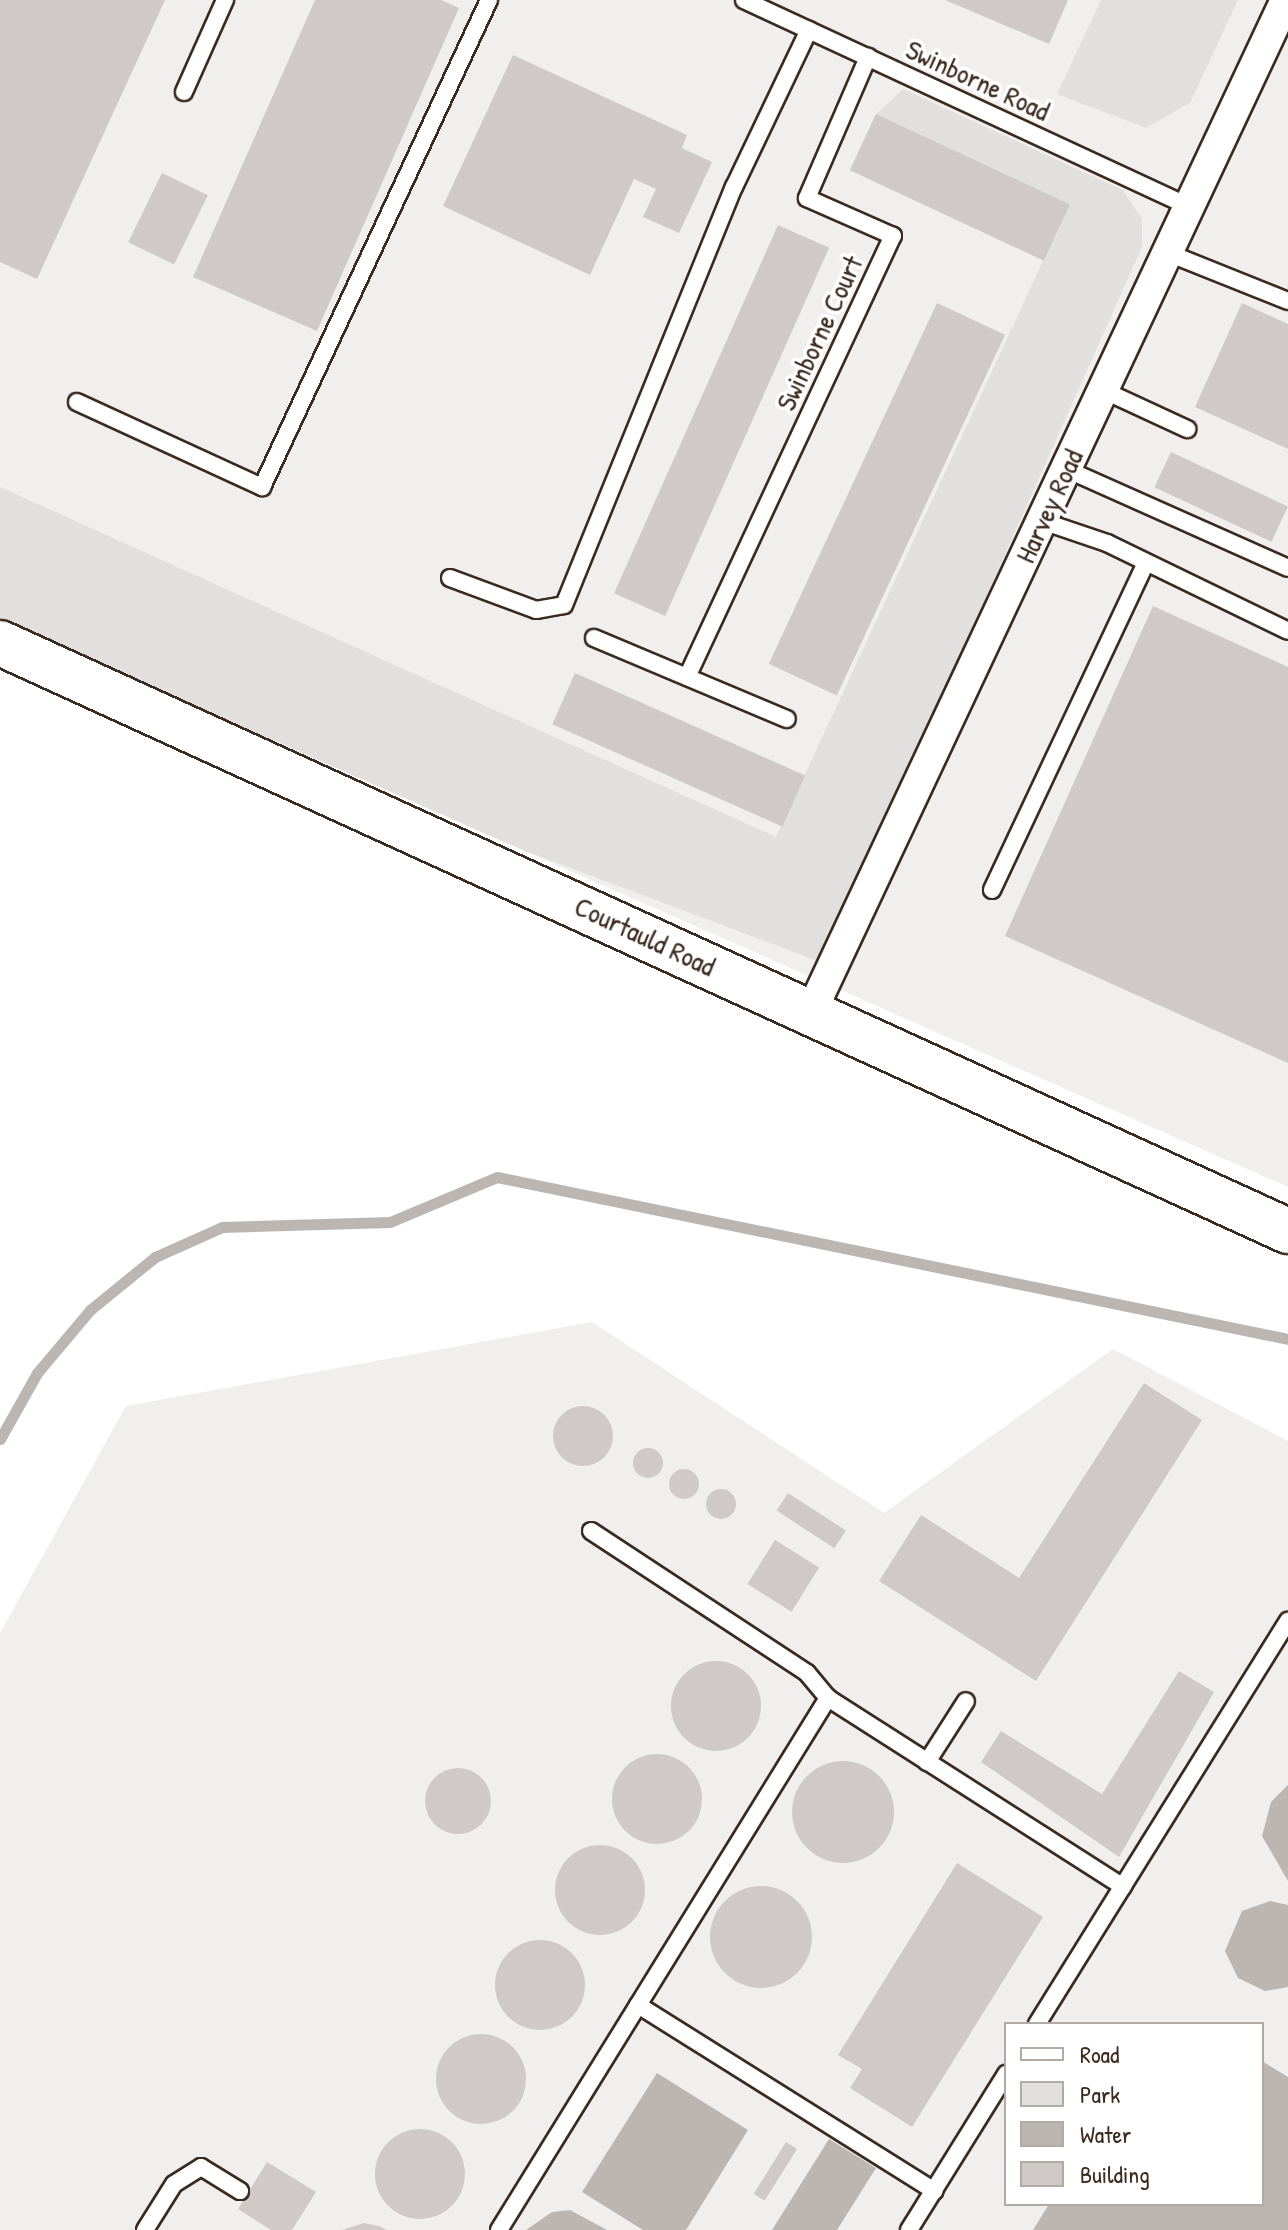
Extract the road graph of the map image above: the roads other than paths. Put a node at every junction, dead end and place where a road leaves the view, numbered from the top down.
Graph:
1 (225, 0) edge
2 (489, 0) edge
3 (744, 0) edge
4 (1286, 0) edge
5 (809, 30) junction
6 (868, 57) junction
7 (184, 92) dead end
8 (1189, 207) junction
9 (1168, 253) junction
10 (1288, 301) edge
11 (1103, 390) junction
12 (77, 402) dead end
13 (1187, 429) dead end
14 (1066, 469) junction
15 (1042, 521) junction
16 (1146, 562) junction
17 (1288, 568) edge
18 (450, 578) dead end
19 (1288, 631) edge
20 (594, 638) dead end
21 (0, 643) edge
22 (687, 677) junction
23 (787, 719) dead end
24 (992, 890) dead end
25 (811, 1012) junction
26 (1288, 1231) edge
27 (591, 1531) dead end
28 (1288, 1621) edge
29 (828, 1698) junction
30 (966, 1701) dead end
31 (927, 1762) junction
32 (1123, 1887) junction
33 (638, 2005) junction
34 (1038, 2022) edge
35 (1004, 2077) edge
36 (240, 2191) dead end
37 (934, 2191) junction
38 (145, 2230) edge
39 (499, 2230) edge
40 (909, 2230) edge

1 - 7 lane
2 - 12 lane
3 - 5 lane, Swinborne Road
4 - 8 street, Harvey Road
5 - 6 lane, Swinborne Road
5 - 18 lane
6 - 8 lane, Swinborne Road
6 - 22 lane, Swinborne Court
8 - 9 street, Harvey Road
9 - 10 lane
9 - 11 street, Harvey Road
11 - 13 lane
11 - 14 street, Harvey Road
14 - 15 street, Harvey Road
14 - 17 lane
15 - 16 lane
15 - 25 street, Harvey Road
16 - 19 lane
16 - 24 lane
20 - 22 lane
21 - 25 street, Courtauld Road
22 - 23 lane
25 - 26 street, Courtauld Road
27 - 29 lane
28 - 32 lane
29 - 31 lane
29 - 33 lane
30 - 31 lane
31 - 32 lane
32 - 34 lane
33 - 37 lane
33 - 39 lane
35 - 37 lane
36 - 38 lane
37 - 40 lane

